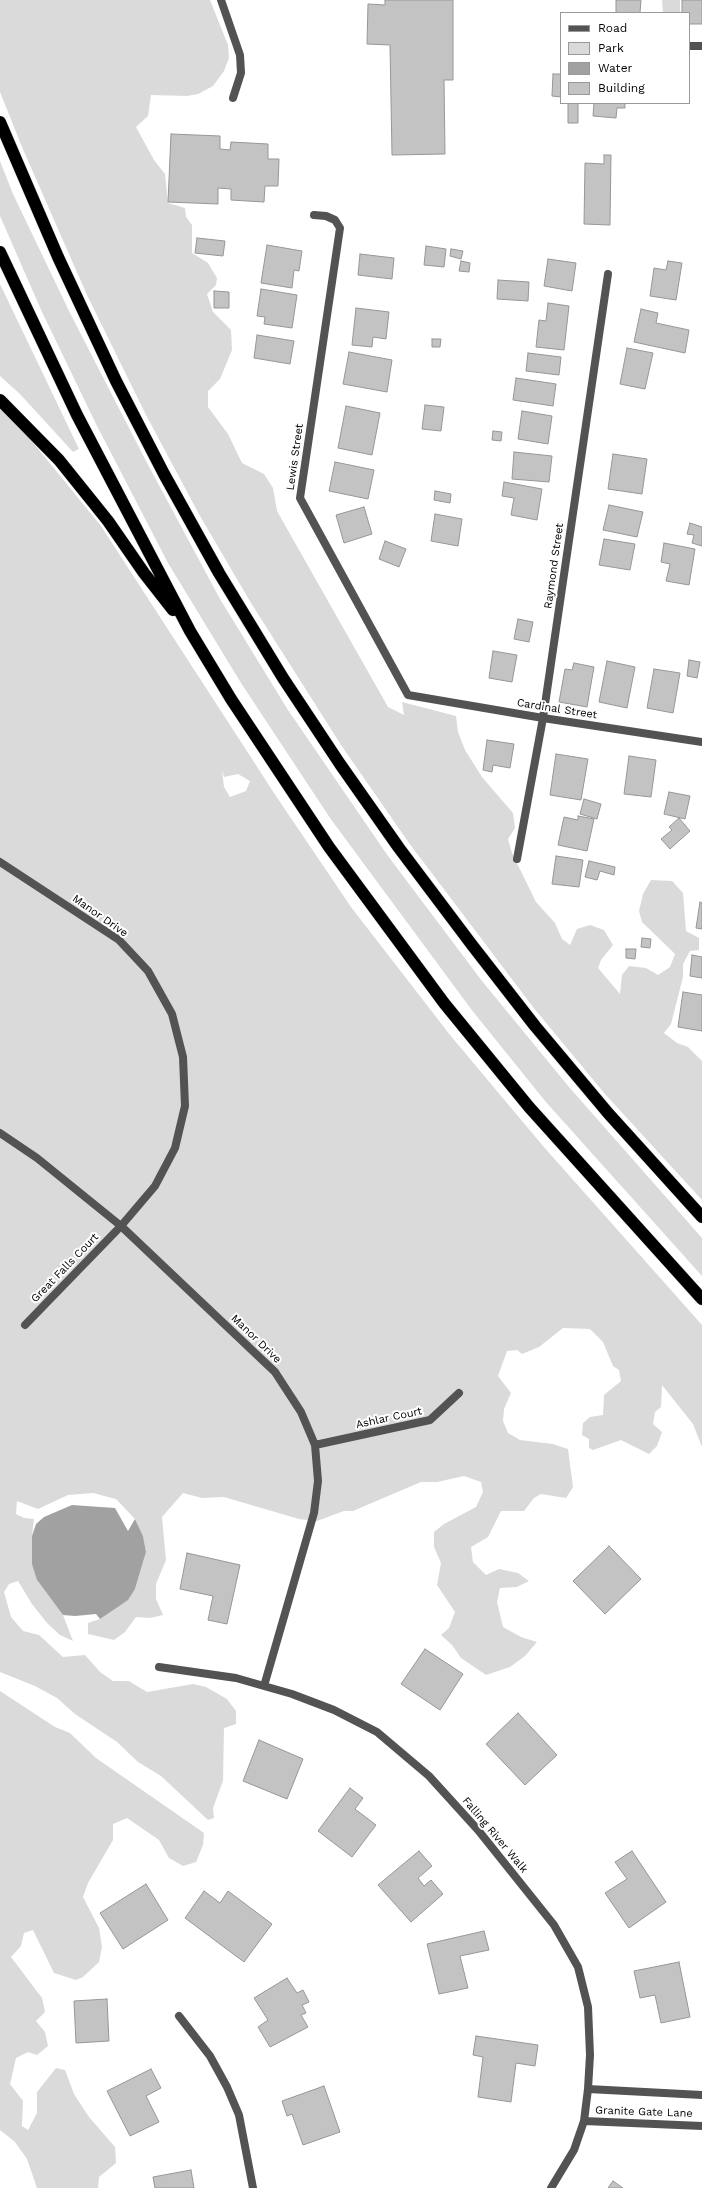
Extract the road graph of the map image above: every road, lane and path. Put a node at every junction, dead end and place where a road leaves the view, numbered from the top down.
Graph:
1 (221, 0) edge
2 (690, 46) edge
3 (702, 46) edge
4 (234, 98) dead end
5 (0, 122) edge
6 (314, 215) dead end
7 (0, 252) edge
8 (608, 274) dead end
9 (0, 400) edge
10 (190, 631) junction
11 (408, 695) joint
12 (543, 718) junction
13 (702, 742) edge
14 (517, 859) dead end
15 (0, 862) edge
16 (0, 1133) edge
17 (702, 1217) edge
18 (121, 1226) junction
19 (670, 1266) junction
20 (702, 1300) edge
21 (702, 1307) edge
22 (25, 1325) dead end
23 (459, 1393) dead end
24 (314, 1445) junction
25 (159, 1667) dead end
26 (264, 1686) junction
27 (179, 2016) dead end
28 (588, 2089) junction
29 (702, 2095) edge
30 (584, 2121) junction
31 (702, 2126) edge
32 (253, 2188) edge
33 (551, 2188) edge

1 - 4 street
2 - 3 street
5 - 17 highway
6 - 11 street, Lewis Street
7 - 10 highway
8 - 12 street, Raymond Street
9 - 10 highway
10 - 19 highway
11 - 12 street, Cardinal Street
12 - 13 street, Cardinal Street
12 - 14 street, Raymond Street
15 - 18 street, Manor Drive
16 - 18 street, Manor Drive
18 - 22 street, Great Falls Court
18 - 24 street, Manor Drive
19 - 20 highway
19 - 21 highway
23 - 24 street, Ashlar Court
24 - 26 street, Manor Drive
25 - 26 street, Falling River Walk
26 - 28 street, Falling River Walk
27 - 32 street
28 - 29 street, Granite Gate Lane
28 - 30 street, Falling River Walk
30 - 31 street, Granite Gate Lane
30 - 33 street, Falling River Walk

